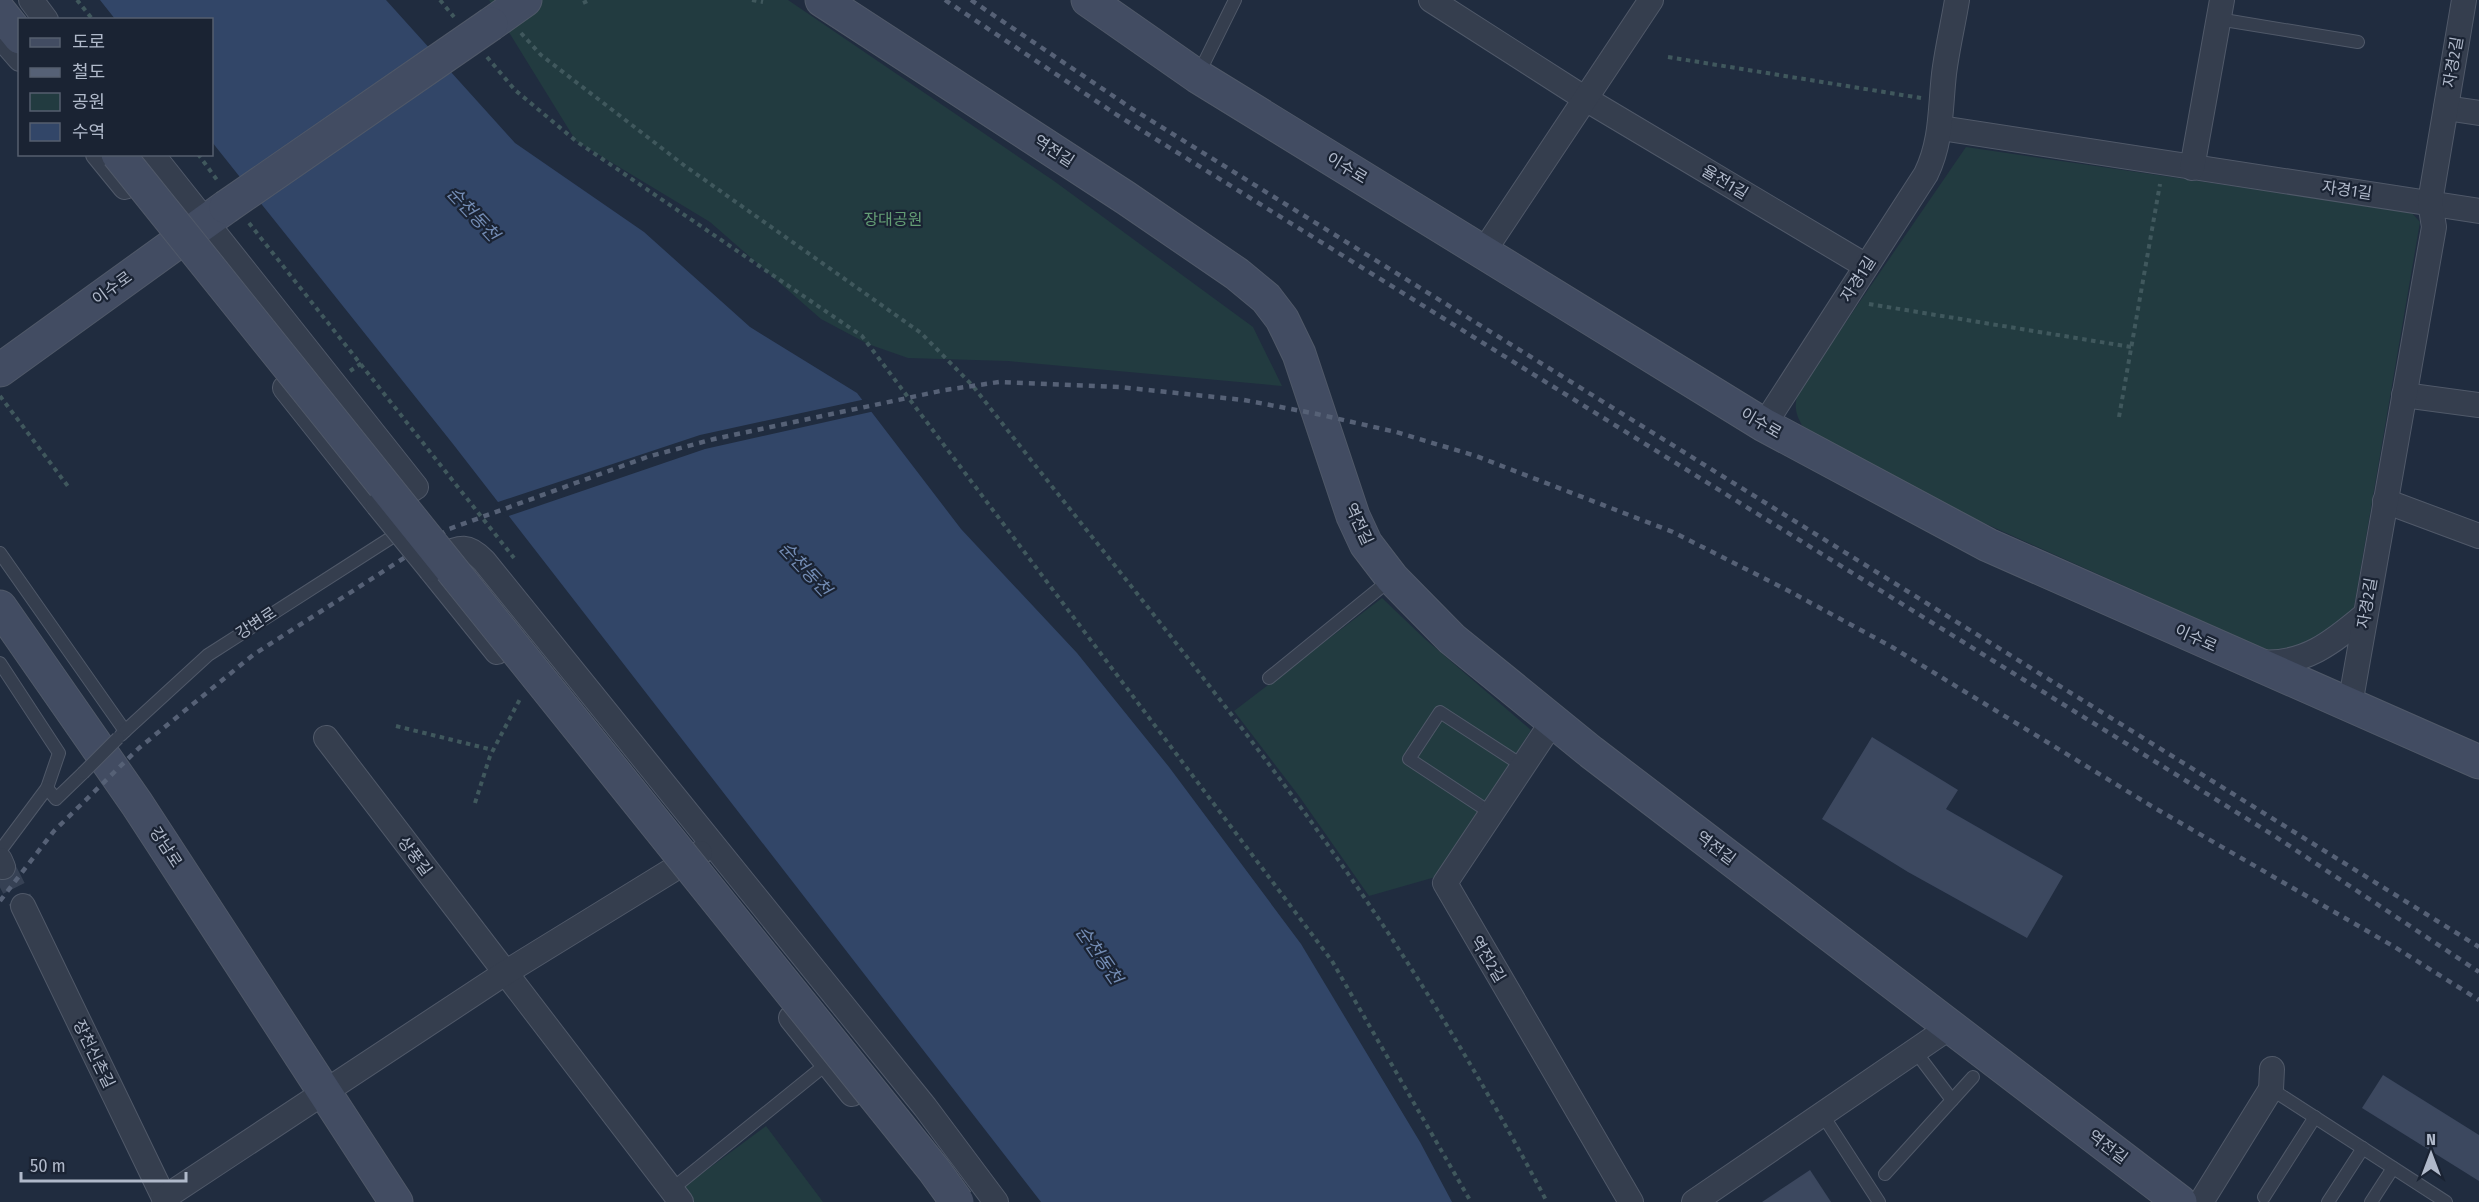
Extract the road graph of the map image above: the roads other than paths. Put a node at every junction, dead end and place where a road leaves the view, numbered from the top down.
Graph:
1 (11, 0) edge
2 (31, 0) edge
3 (822, 0) edge
4 (1088, 0) edge
5 (1235, 0) edge
6 (1431, 0) edge
7 (1651, 0) edge
8 (1957, 0) edge
9 (2220, 9) edge
10 (0, 12) edge
11 (2468, 13) edge
12 (24, 18) edge
13 (44, 18) edge
14 (501, 24) edge
15 (18, 34) edge
16 (0, 36) edge
17 (2358, 42) dead end
18 (18, 57) edge
19 (1197, 76) junction
20 (1584, 98) junction
21 (2446, 108) junction
22 (2479, 113) edge
23 (1941, 128) junction
24 (100, 156) edge
25 (120, 156) edge
26 (136, 156) edge
27 (154, 156) edge
28 (2192, 168) junction
29 (2430, 202) junction
30 (2479, 211) edge
31 (215, 215) junction
32 (171, 245) junction
33 (1484, 251) junction
34 (1866, 266) junction
35 (0, 370) edge
36 (2404, 395) junction
37 (2479, 405) edge
38 (1764, 425) junction
39 (2385, 501) junction
40 (378, 505) junction
41 (400, 532) junction
42 (2479, 536) edge
43 (0, 553) edge
44 (431, 570) junction
45 (1392, 578) junction
46 (0, 607) edge
47 (2365, 615) junction
48 (2250, 662) junction
49 (0, 663) edge
50 (1269, 678) dead end
51 (2350, 705) junction
52 (1553, 721) junction
53 (121, 734) junction
54 (326, 738) dead end
55 (2478, 763) edge
56 (1522, 766) junction
57 (46, 788) junction
58 (1491, 813) junction
59 (712, 845) junction
60 (1, 859) edge
61 (674, 870) junction
62 (23, 906) tunnel mouth
63 (505, 973) junction
64 (1950, 1026) junction
65 (862, 1046) junction
66 (1915, 1051) junction
67 (827, 1064) junction
68 (1973, 1077) dead end
69 (2271, 1079) joint
70 (326, 1092) junction
71 (1952, 1100) junction
72 (1822, 1114) junction
73 (2315, 1117) junction
74 (2363, 1148) junction
75 (2393, 1168) junction
76 (1885, 1174) dead end
77 (676, 1196) edge
78 (2265, 1197) dead end
79 (165, 1200) edge
80 (2438, 1200) edge
81 (396, 1202) edge
82 (941, 1202) edge
83 (957, 1202) edge
84 (969, 1202) edge
85 (996, 1202) edge
86 (1631, 1202) edge
87 (1694, 1202) edge
88 (1879, 1202) edge
89 (2180, 1202) edge
90 (2201, 1202) edge
91 (2328, 1202) edge
92 (2371, 1202) edge

1 - 12 main road
2 - 13 street
3 - 45 main road, 역전길
4 - 19 main road, 이수로
5 - 19 lane
6 - 20 street, 율전1길
7 - 20 street
8 - 23 street, 자경1길
9 - 17 lane
9 - 28 street
10 - 15 main road
11 - 21 street, 자경2길
14 - 31 main road, 이수로, bridge
16 - 18 street
19 - 33 main road, 이수로
20 - 33 street
20 - 34 street, 율전1길
21 - 22 street, 자경2길
21 - 29 street, 자경2길
23 - 28 street, 자경1길
23 - 34 street, 자경1길
24 - 32 street
25 - 83 main road, bridge
26 - 84 main road
27 - 31 street
28 - 29 street, 자경1길
29 - 30 street
29 - 36 street, 자경2길
31 - 32 main road, 이수로
31 - 40 street
32 - 35 main road, 이수로
32 - 40 street
33 - 38 main road, 이수로
34 - 38 street, 자경1길
36 - 37 street
36 - 39 street, 자경2길
38 - 48 main road, 이수로
39 - 42 street
39 - 47 street, 자경2길
40 - 41 street, bridge
41 - 44 street, bridge
41 - 53 lane, 강변로
43 - 53 lane
44 - 59 street
44 - 61 street
45 - 50 lane
45 - 52 main road, 역전길
46 - 70 main road, 강남로
47 - 48 street
47 - 51 street, 자경2길
48 - 51 main road, 이수로
49 - 57 lane
51 - 55 main road, 이수로
52 - 56 street, 역전2길
52 - 64 main road, 역전길
53 - 57 lane, 강변로, bridge
54 - 63 street, 상풍길
56 - 58 street, 역전2길
56 - 58 lane
57 - 60 lane
58 - 86 street, 역전2길
59 - 61 street
59 - 65 street
61 - 63 street
61 - 67 street
62 - 79 street, 장천신촌길
63 - 70 street
63 - 77 street, 상풍길
64 - 66 street
64 - 89 main road, 역전길
65 - 67 lane, 상풍길
65 - 85 street
66 - 71 lane
66 - 72 street
67 - 77 lane, 상풍길
67 - 82 street
68 - 71 lane
69 - 73 lane
69 - 90 street
70 - 79 street
70 - 81 main road, 강남로
71 - 76 lane
72 - 87 street
72 - 88 lane
73 - 74 lane
73 - 78 lane
74 - 75 lane
74 - 91 lane
75 - 80 lane
75 - 92 lane

